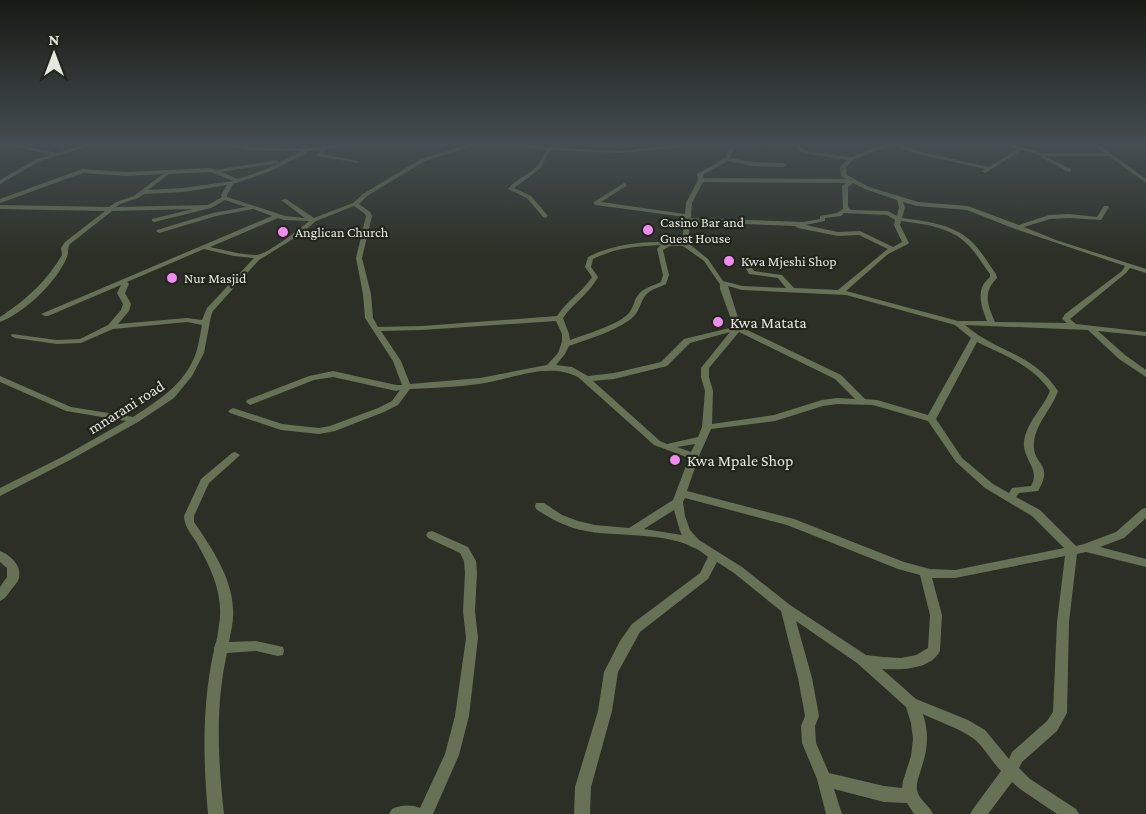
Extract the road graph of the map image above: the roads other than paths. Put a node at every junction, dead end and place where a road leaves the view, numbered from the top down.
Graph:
1 (53, 181) edge
2 (156, 181) edge
3 (238, 181) edge
4 (388, 181) edge
5 (522, 181) edge
6 (700, 181) edge
7 (850, 181) joint
8 (231, 183) junction
9 (624, 185) dead end
10 (142, 192) junction
11 (225, 198) junction
12 (900, 199) junction
13 (284, 200) dead end
14 (0, 201) edge
15 (355, 204) junction
16 (0, 207) edge
17 (209, 207) junction
18 (257, 207) junction
19 (1106, 207) dead end
20 (111, 209) junction
21 (849, 212) junction
22 (277, 216) junction
23 (545, 216) dead end
24 (689, 218) junction
25 (898, 219) junction
26 (154, 220) dead end
27 (315, 220) junction
28 (794, 224) junction
29 (1017, 228) junction
30 (159, 231) dead end
31 (669, 243) junction
32 (685, 243) junction
33 (202, 247) junction
34 (893, 249) junction
35 (261, 256) junction
36 (746, 261) dead end
37 (1129, 265) junction
38 (1146, 271) edge
39 (120, 282) junction
40 (724, 284) junction
41 (792, 291) junction
42 (840, 292) junction
43 (45, 314) dead end
44 (559, 318) junction
45 (0, 320) edge
46 (991, 322) junction
47 (205, 323) junction
48 (958, 323) junction
49 (1074, 326) junction
50 (111, 327) junction
51 (738, 328) junction
52 (1089, 328) junction
53 (376, 329) junction
54 (1146, 334) edge
55 (15, 336) dead end
56 (975, 338) junction
57 (565, 345) junction
58 (550, 367) junction
59 (1146, 374) edge
60 (0, 379) edge
61 (586, 379) junction
62 (407, 387) junction
63 (250, 402) dead end
64 (863, 402) junction
65 (233, 411) dead end
66 (931, 418) junction
67 (135, 420) junction
68 (707, 427) junction
69 (702, 438) junction
70 (666, 447) junction
71 (235, 455) dead end
72 (694, 456) junction
73 (0, 492) edge
74 (680, 498) junction
75 (1010, 498) junction
76 (540, 506) dead end
77 (1146, 512) edge
78 (631, 531) junction
79 (432, 535) dead end
80 (695, 543) junction
81 (1086, 548) junction
82 (1072, 549) junction
83 (0, 555) edge
84 (714, 556) junction
85 (1146, 563) edge
86 (926, 572) junction
87 (0, 596) edge
88 (786, 608) junction
89 (220, 648) junction
90 (278, 651) dead end
91 (862, 659) junction
92 (911, 703) junction
93 (1011, 771) junction
94 (824, 779) junction
95 (910, 796) junction
96 (216, 814) edge
97 (397, 814) edge
98 (416, 814) edge
99 (425, 814) edge
100 (582, 814) edge
101 (834, 814) edge
102 (925, 814) edge
103 (978, 814) edge
104 (1071, 814) edge

1 - 14 street
2 - 10 street
3 - 8 street
4 - 15 street, mnarani road
5 - 23 street
6 - 24 street
7 - 12 street
7 - 21 street
8 - 10 street
8 - 11 street
9 - 24 street
10 - 20 street
11 - 17 street
11 - 18 street
12 - 25 street
12 - 29 street
13 - 27 street
15 - 27 street, mnarani road
15 - 53 street
16 - 20 street
17 - 20 street
17 - 26 street
18 - 22 street
18 - 30 street
19 - 29 street
20 - 45 street
21 - 25 street
21 - 28 street
22 - 27 street
22 - 33 street
24 - 28 street
24 - 32 street
25 - 34 street
25 - 46 street
27 - 35 street, mnarani road
28 - 34 street
29 - 37 street
31 - 32 street
31 - 44 street
31 - 57 street
32 - 40 street
33 - 35 street
33 - 39 street
34 - 42 street
35 - 47 street, mnarani road
36 - 41 street
37 - 38 street
37 - 49 street
39 - 43 street
39 - 50 street
40 - 41 street
40 - 51 street
41 - 42 street
42 - 48 street
44 - 53 street
44 - 57 street
46 - 48 street
46 - 49 street
47 - 50 street
47 - 67 street, mnarani road
48 - 56 street
49 - 52 street
50 - 55 street
51 - 61 street
51 - 64 street
51 - 68 street
52 - 54 street
52 - 59 street
53 - 62 street
56 - 66 street
56 - 75 street
57 - 58 street
58 - 61 street
58 - 62 street
60 - 67 street
61 - 70 street
62 - 63 street
62 - 65 street
64 - 66 street
64 - 68 street
66 - 75 street
67 - 73 street, mnarani road
68 - 69 street
69 - 70 street
69 - 72 street
70 - 72 street
71 - 89 street
72 - 74 street
74 - 78 street
74 - 80 street
74 - 86 street
75 - 82 street
76 - 78 street
77 - 81 street
78 - 80 street
79 - 99 street
80 - 84 street
81 - 82 street
81 - 85 street
82 - 86 street
82 - 93 street
83 - 87 street
84 - 88 street
84 - 100 street
86 - 91 street
88 - 91 street
88 - 94 street
89 - 90 street
89 - 96 street
91 - 92 street
92 - 93 street
92 - 95 street
93 - 103 street
93 - 104 street
94 - 95 street
94 - 101 street
95 - 102 street
97 - 98 street

